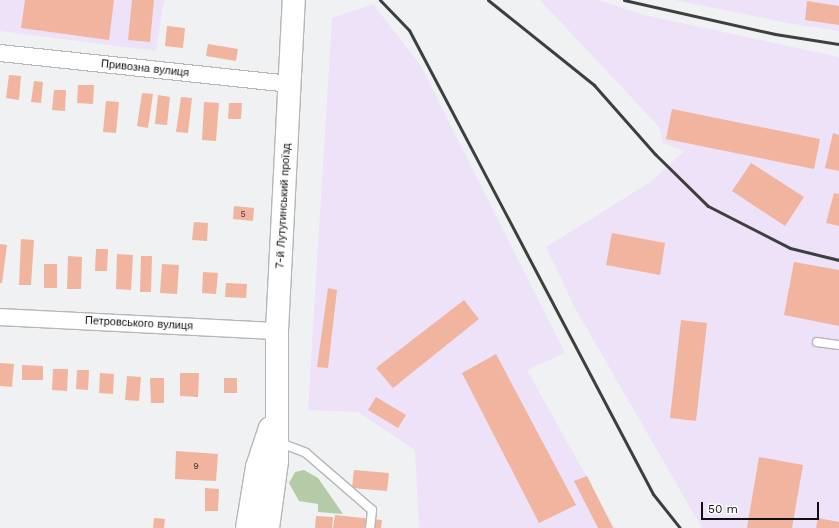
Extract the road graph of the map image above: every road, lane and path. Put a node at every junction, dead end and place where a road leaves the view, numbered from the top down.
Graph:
1 (294, 0) edge
2 (0, 53) edge
3 (289, 84) junction
4 (0, 317) edge
5 (278, 332) junction
6 (817, 342) dead end
7 (839, 345) edge
8 (275, 411) junction
9 (276, 441) junction
10 (247, 528) edge
11 (268, 528) edge
12 (370, 528) edge

1 - 3 main road, 7-й Лутугинський проїзд
2 - 3 street, Привозна вулиця
3 - 5 main road, 7-й Лутугинський проїзд
4 - 5 street, Петровського вулиця
5 - 8 main road, 7-й Лутугинський проїзд
6 - 7 lane
8 - 9 main road, 7-й Лутугинський проїзд
8 - 10 main road, 7-й Лутугинський проїзд
9 - 11 main road, 7-й Лутугинський проїзд
9 - 12 lane

